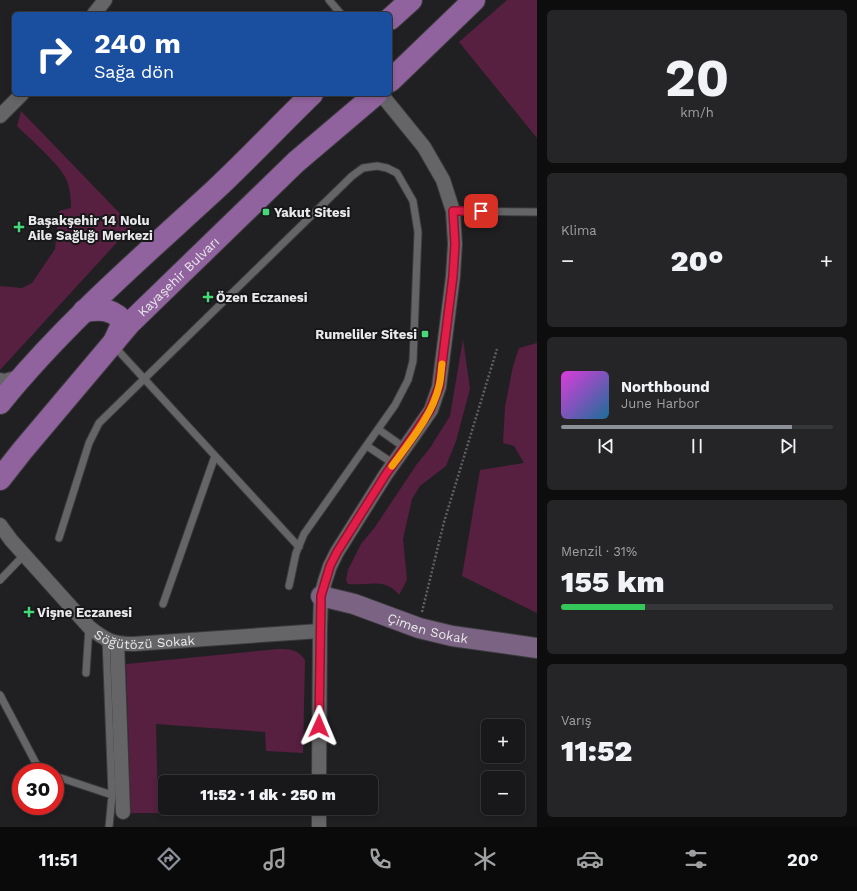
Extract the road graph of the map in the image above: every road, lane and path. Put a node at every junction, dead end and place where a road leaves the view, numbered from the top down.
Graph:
1 (105, 0) edge
2 (329, 0) edge
3 (411, 0) edge
4 (474, 0) edge
5 (96, 12) edge
6 (339, 12) edge
7 (392, 17) edge
8 (392, 79) edge
9 (20, 96) edge
10 (310, 96) edge
11 (374, 96) edge
12 (383, 96) edge
13 (0, 116) edge
14 (453, 211) junction
15 (537, 212) edge
16 (84, 311) junction
17 (112, 345) junction
18 (497, 349) dead end
19 (22, 376) junction
20 (0, 380) edge
21 (145, 380) junction
22 (0, 403) edge
23 (378, 429) junction
24 (366, 446) junction
25 (405, 448) junction
26 (215, 456) junction
27 (394, 464) junction
28 (0, 479) edge
29 (0, 525) edge
30 (60, 538) dead end
31 (5, 539) edge
32 (299, 547) junction
33 (24, 555) junction
34 (0, 580) edge
35 (289, 586) dead end
36 (321, 596) junction
37 (163, 604) dead end
38 (90, 627) junction
39 (419, 628) junction
40 (320, 631) junction
41 (112, 642) junction
42 (537, 648) edge
43 (86, 673) dead end
44 (0, 695) edge
45 (36, 763) edge
46 (319, 775) edge
47 (64, 779) edge
48 (112, 795) junction
49 (123, 812) dead end
50 (319, 815) edge
51 (109, 827) edge
52 (319, 827) edge

1 - 5 street
2 - 6 lane
3 - 7 main road
4 - 8 main road
9 - 13 street
10 - 16 main road
11 - 17 main road, Kayaşehir Bulvarı
12 - 14 street
14 - 15 lane
14 - 25 street
16 - 17 main road
16 - 19 main road
17 - 21 lane
17 - 28 main road, Kayaşehir Bulvarı
18 - 39 path
19 - 20 street
19 - 22 main road
21 - 23 lane
21 - 26 lane
21 - 30 lane
23 - 24 lane
23 - 25 lane
24 - 27 lane
24 - 32 lane
25 - 27 street
26 - 32 lane
26 - 37 lane
27 - 36 street
29 - 31 street, Söğütözü Sokak
31 - 33 street, Söğütözü Sokak
32 - 35 lane
33 - 34 lane
33 - 38 street, Söğütözü Sokak
36 - 39 main road, Çimen Sokak
36 - 40 street
38 - 41 street, Söğütözü Sokak
38 - 43 lane
39 - 42 main road, Çimen Sokak
40 - 41 street, Söğütözü Sokak
40 - 46 street
41 - 48 lane
41 - 49 street
44 - 45 lane
47 - 48 lane
48 - 51 lane
50 - 52 street

